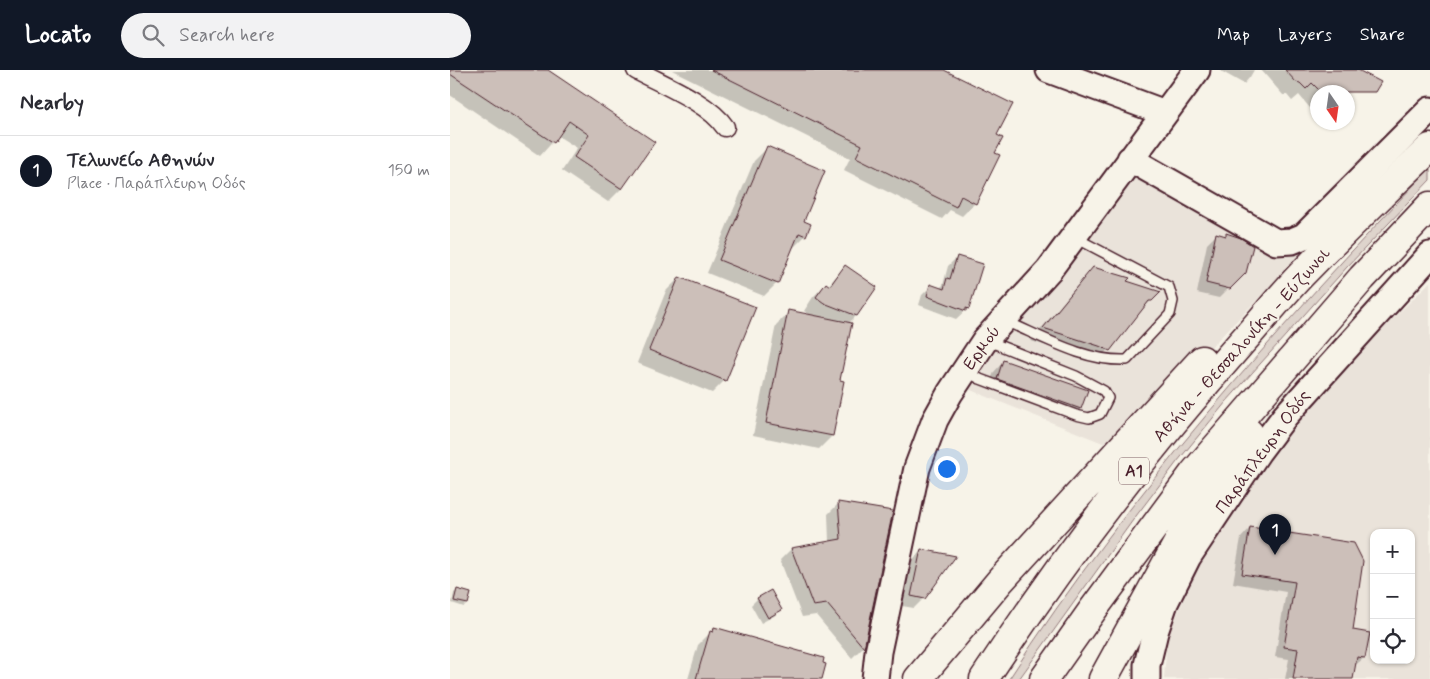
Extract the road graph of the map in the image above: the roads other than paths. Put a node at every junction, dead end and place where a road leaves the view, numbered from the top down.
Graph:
1 (636, 70) edge
2 (1049, 70) edge
3 (1198, 70) edge
4 (1430, 110) edge
5 (1165, 113) junction
6 (725, 126) dead end
7 (1430, 148) edge
8 (1130, 159) junction
9 (1430, 206) edge
10 (1074, 237) junction
11 (1430, 254) edge
12 (1300, 276) junction
13 (1335, 309) junction
14 (1002, 320) junction
15 (985, 340) junction
16 (965, 370) junction
17 (875, 679) edge
18 (918, 679) edge
19 (984, 679) edge
20 (1044, 679) edge
21 (1103, 679) edge
22 (1146, 679) edge

1 - 6 street
2 - 5 street
3 - 5 street, Ερμού
4 - 8 street
5 - 8 street, Ερμού
7 - 12 highway, Αθήνα - Θεσσαλονίκη - Εύζωνοι / Α1
8 - 10 street, Ερμού
9 - 13 highway
10 - 14 street, Ερμού
10 - 14 lane
11 - 22 street, Παράπλευρη Οδός
12 - 18 highway
12 - 19 highway, Αθήνα - Θεσσαλονίκη - Εύζωνοι / Α1
13 - 20 highway
13 - 21 highway
14 - 15 street, Ερμού
15 - 16 street, Ερμού
15 - 16 lane
16 - 17 street, Ερμού

